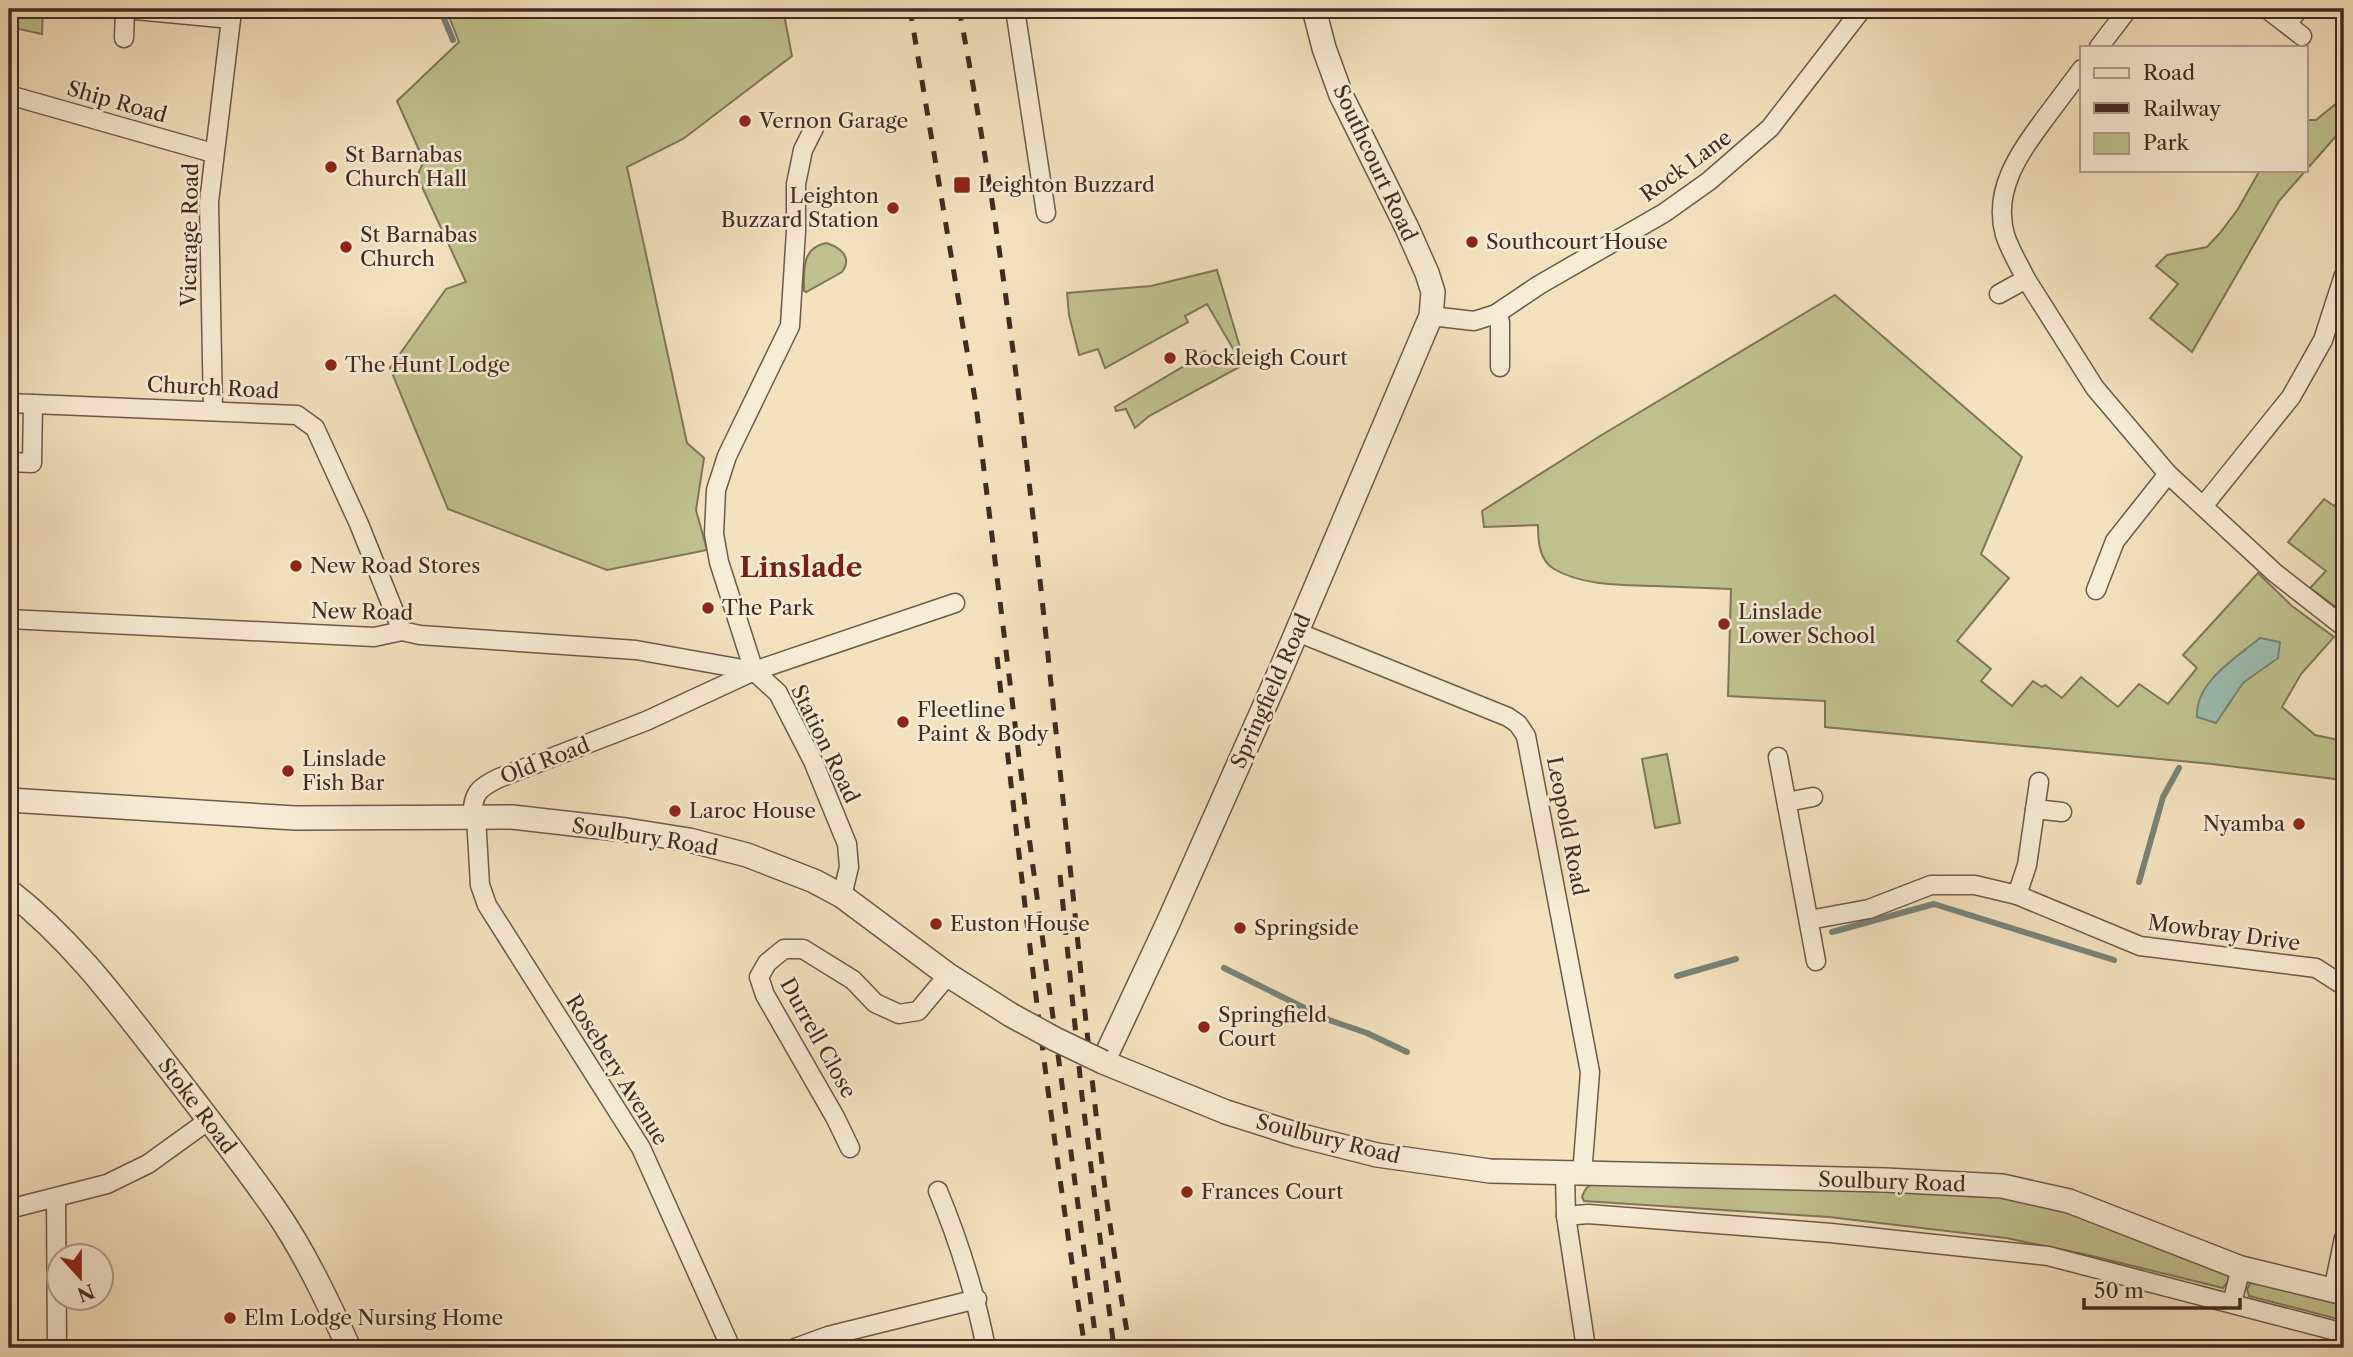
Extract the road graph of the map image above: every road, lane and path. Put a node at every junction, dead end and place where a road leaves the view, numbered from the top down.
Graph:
1 (125, 9) edge
2 (1015, 9) edge
3 (1314, 9) edge
4 (1862, 9) edge
5 (2128, 9) edge
6 (2267, 9) edge
7 (2299, 9) edge
8 (236, 14) edge
9 (2287, 24) junction
10 (2302, 36) dead end
11 (124, 38) dead end
12 (2100, 46) edge
13 (2080, 76) edge
14 (9, 95) edge
15 (814, 128) dead end
16 (213, 153) junction
17 (1046, 213) dead end
18 (2344, 275) edge
19 (2026, 279) junction
20 (1999, 294) dead end
21 (1496, 314) junction
22 (1431, 316) junction
23 (1500, 367) dead end
24 (9, 403) edge
25 (33, 404) junction
26 (213, 411) junction
27 (9, 462) edge
28 (2168, 474) junction
29 (2204, 505) junction
30 (2096, 590) dead end
31 (955, 603) dead end
32 (9, 619) edge
33 (2344, 627) edge
34 (402, 631) junction
35 (1297, 632) junction
36 (754, 671) junction
37 (1778, 757) dead end
38 (2039, 782) dead end
39 (1813, 797) dead end
40 (9, 800) edge
41 (1787, 802) junction
42 (2035, 809) junction
43 (2062, 812) dead end
44 (474, 817) junction
45 (9, 891) edge
46 (2017, 895) junction
47 (842, 896) junction
48 (1809, 920) junction
49 (1816, 961) dead end
50 (948, 975) junction
51 (2344, 986) edge
52 (1108, 1064) junction
53 (209, 1119) junction
54 (850, 1148) dead end
55 (1573, 1174) junction
56 (938, 1191) dead end
57 (56, 1199) junction
58 (9, 1209) edge
59 (1566, 1216) junction
60 (2344, 1238) edge
61 (2241, 1268) junction
62 (2339, 1292) edge
63 (977, 1299) junction
64 (2232, 1303) junction
65 (2344, 1333) edge
66 (57, 1348) edge
67 (349, 1348) edge
68 (731, 1348) edge
69 (795, 1348) edge
70 (986, 1348) edge
71 (1586, 1348) edge

1 - 8 street
1 - 11 street
2 - 17 street
3 - 22 street, Southcourt Road
4 - 21 street, Rock Lane
5 - 12 street
6 - 9 street
7 - 9 street
8 - 16 street, Vicarage Road
9 - 10 street
13 - 19 street
14 - 16 street, Ship Road
15 - 36 street, Station Road
16 - 26 street, Vicarage Road
18 - 29 street
19 - 20 street
19 - 28 street
21 - 22 street, Rock Lane
21 - 23 street
22 - 35 street, Springfield Road
24 - 25 street, Church Road
25 - 26 street, Church Road
25 - 27 street
26 - 34 street, Church Road
28 - 29 street
28 - 30 street
29 - 33 street
31 - 36 street, Old Road
32 - 34 street, New Road
34 - 36 street, New Road
35 - 52 street, Springfield Road
35 - 55 street, Leopold Road
36 - 44 street, Old Road
36 - 47 street, Station Road
37 - 41 street
38 - 42 street
39 - 41 street
40 - 44 street
41 - 48 street
42 - 43 street
42 - 46 street
44 - 47 street, Soulbury Road
44 - 68 street, Rosebery Avenue
45 - 53 street, Stoke Road
46 - 48 street, Mowbray Drive
46 - 51 street, Mowbray Drive
47 - 50 street, Soulbury Road
48 - 49 street
50 - 52 street, Soulbury Road, bridge
50 - 54 street, Durrell Close
52 - 55 street, Soulbury Road
53 - 57 street
53 - 67 street, Stoke Road
55 - 59 street, Leopold Road
55 - 61 street, Soulbury Road
56 - 63 street
57 - 58 street
57 - 66 street
59 - 64 street
59 - 71 street, Leopold Road
60 - 62 street
61 - 62 street, Soulbury Road
61 - 64 street
63 - 69 street
63 - 70 street
64 - 65 street

